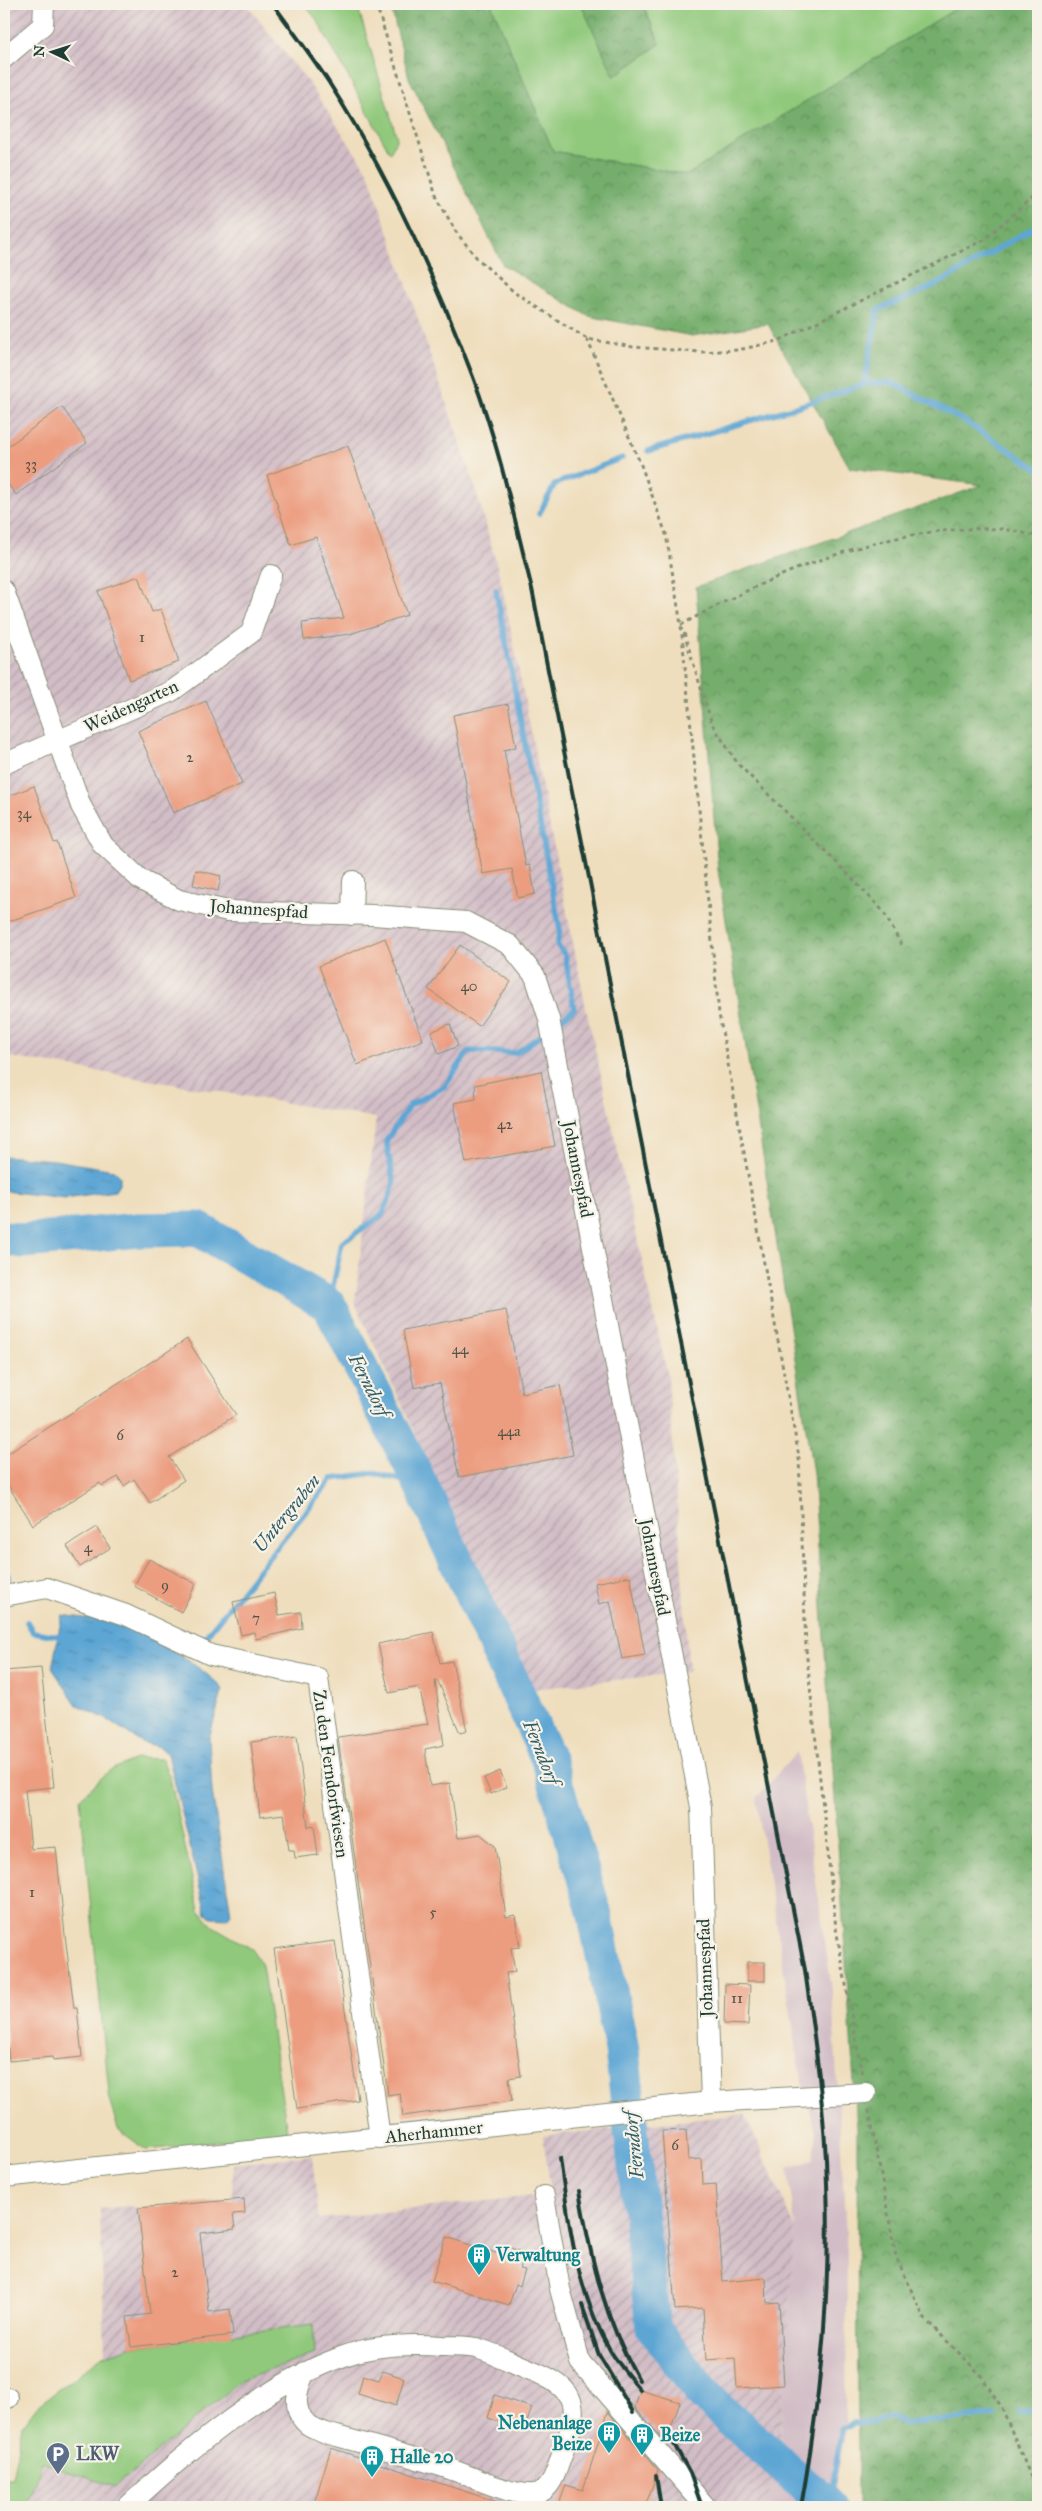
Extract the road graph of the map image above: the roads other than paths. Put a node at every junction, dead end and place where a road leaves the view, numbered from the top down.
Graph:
1 (44, 4) edge
2 (4, 58) edge
3 (270, 575) dead end
4 (4, 591) edge
5 (56, 740) junction
6 (4, 764) edge
7 (353, 881) dead end
8 (352, 914) junction
9 (4, 1596) edge
10 (866, 2093) road end
11 (711, 2102) junction
12 (380, 2138) junction
13 (4, 2177) edge
14 (544, 2196) dead end
15 (580, 2362) junction
16 (304, 2372) junction
17 (562, 2385) junction
18 (127, 2507) edge
19 (706, 2507) edge

1 - 2 street
3 - 5 street, Weidengarten
4 - 5 street, Johannespfad
5 - 6 street, Weidengarten
5 - 8 street, Johannespfad
7 - 8 street
8 - 11 street, Johannespfad
9 - 12 street, Zu den Ferndorfwiesen
10 - 11 street, Aherhammer
11 - 12 street, Aherhammer
12 - 13 street, Aherhammer
14 - 15 street
15 - 17 street
15 - 19 street
16 - 17 street
16 - 17 street
16 - 18 street

